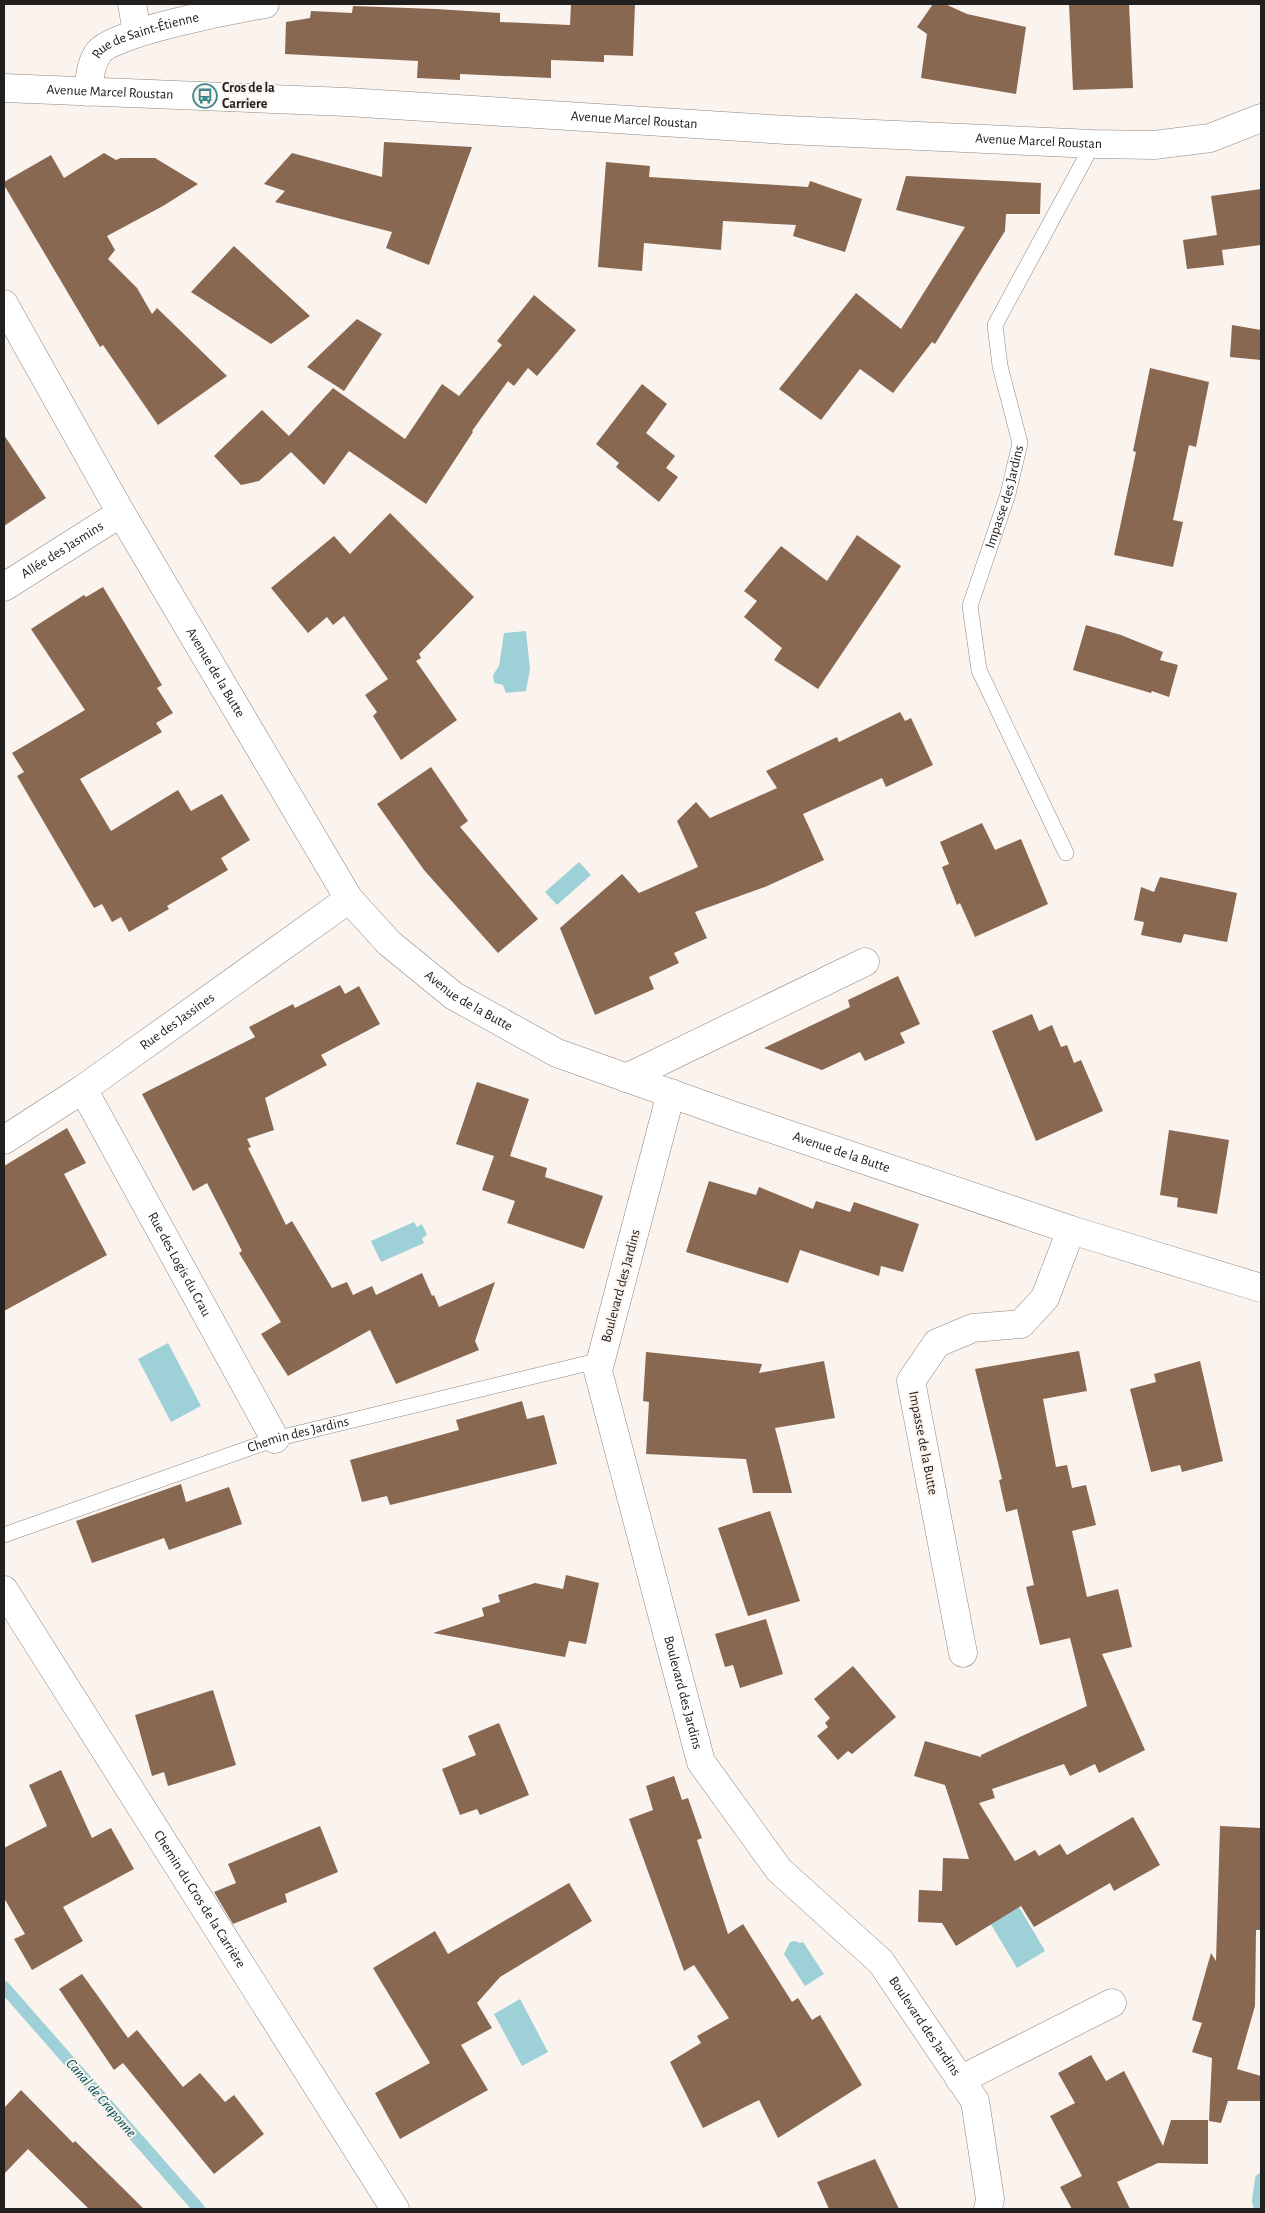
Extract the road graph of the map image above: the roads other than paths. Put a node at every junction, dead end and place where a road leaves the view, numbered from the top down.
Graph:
1 (132, 4) edge
2 (265, 4) edge
3 (137, 32) junction
4 (4, 88) edge
5 (88, 92) junction
6 (1261, 118) edge
7 (1093, 144) junction
8 (4, 304) edge
9 (121, 513) junction
10 (4, 587) edge
11 (1066, 853) dead end
12 (350, 899) junction
13 (865, 962) dead end
14 (626, 1078) junction
15 (83, 1089) junction
16 (672, 1093) junction
17 (4, 1140) edge
18 (1071, 1230) junction
19 (1261, 1288) edge
20 (601, 1360) junction
21 (275, 1439) junction
22 (4, 1535) edge
23 (4, 1590) edge
24 (963, 1653) dead end
25 (1112, 2003) dead end
26 (960, 2080) junction
27 (395, 2209) edge
28 (988, 2209) edge

1 - 3 street
2 - 3 street, Rue de Saint-Étienne
3 - 5 street, Rue de Saint-Étienne
4 - 5 street, Avenue Marcel Roustan
5 - 7 street, Avenue Marcel Roustan
6 - 7 street, Avenue Marcel Roustan
7 - 11 lane, Impasse des Jardins
8 - 9 street, Avenue de la Butte
9 - 10 street, Allée des Jasmins
9 - 12 street, Avenue de la Butte
12 - 14 street, Avenue de la Butte
12 - 15 street, Rue des Jassines
13 - 14 street
14 - 16 street, Avenue de la Butte
15 - 17 street, Rue des Jassines
15 - 21 street, Rue des Logis du Crau
16 - 18 street, Avenue de la Butte
16 - 20 street, Boulevard des Jardins
18 - 19 street, Avenue de la Butte
18 - 24 street, Impasse de la Butte
20 - 21 lane, Chemin des Jardins
20 - 26 street, Boulevard des Jardins
21 - 22 lane, Chemin des Jardins
23 - 27 street, Chemin du Cros de la Carrière
25 - 26 street
26 - 28 street, Boulevard des Jardins

